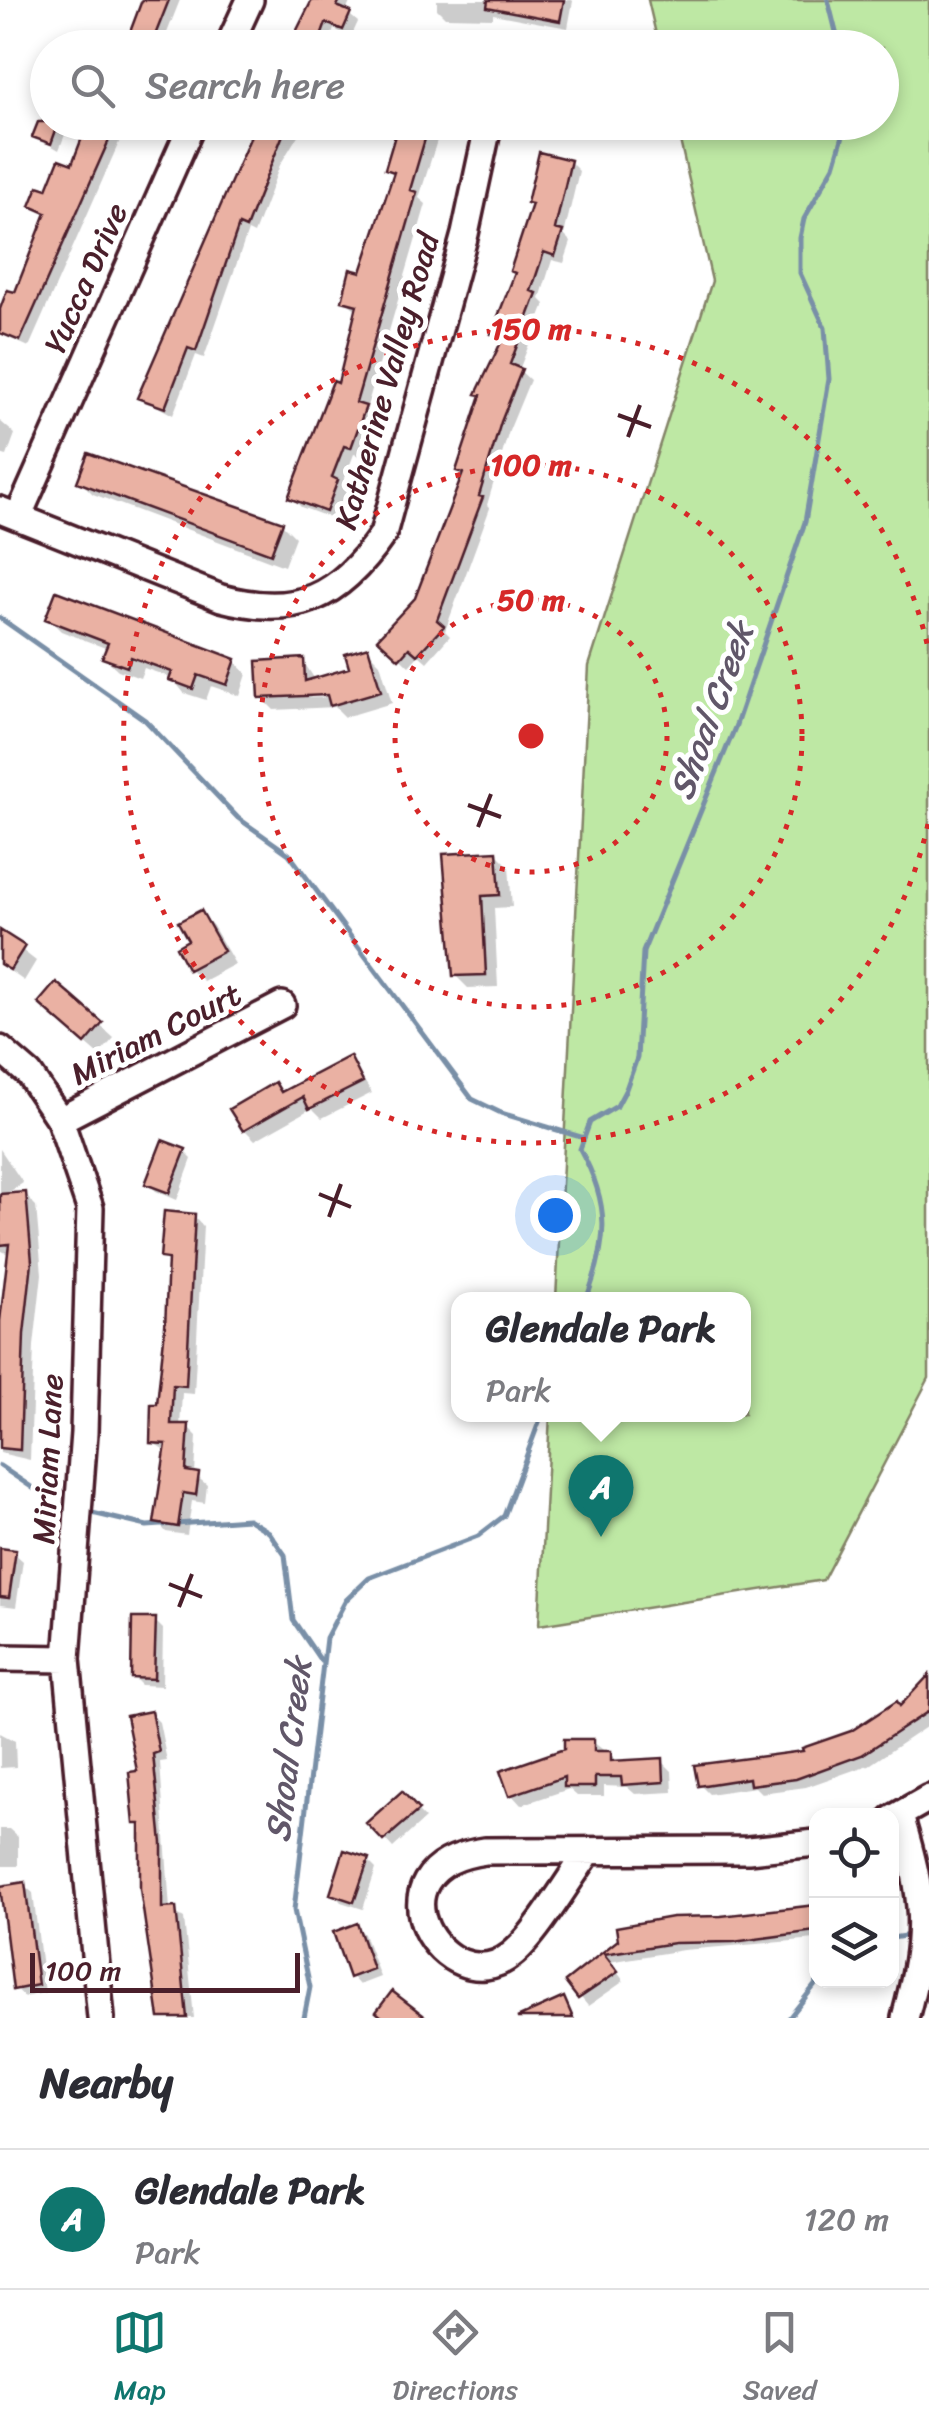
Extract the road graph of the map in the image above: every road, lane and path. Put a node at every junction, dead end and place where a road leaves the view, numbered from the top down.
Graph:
1 (250, 0) edge
2 (236, 30) edge
3 (185, 140) edge
4 (485, 140) edge
5 (9, 514) edge
6 (282, 1005) dead end
7 (0, 1049) edge
8 (60, 1120) junction
9 (0, 1658) edge
10 (67, 1660) junction
11 (929, 1798) edge
12 (899, 1816) edge
13 (899, 1826) edge
14 (809, 1845) edge
15 (589, 1850) junction
16 (101, 2018) edge
17 (905, 2018) edge

1 - 2 street
3 - 5 street, Yucca Drive
4 - 5 street, Katherine Valley Road
6 - 8 street, Miriam Court
7 - 8 street, Miriam Lane
8 - 10 street, Miriam Lane
9 - 10 street
10 - 16 street, Miriam Lane
11 - 12 street
13 - 17 street
14 - 15 street
15 - 15 street

